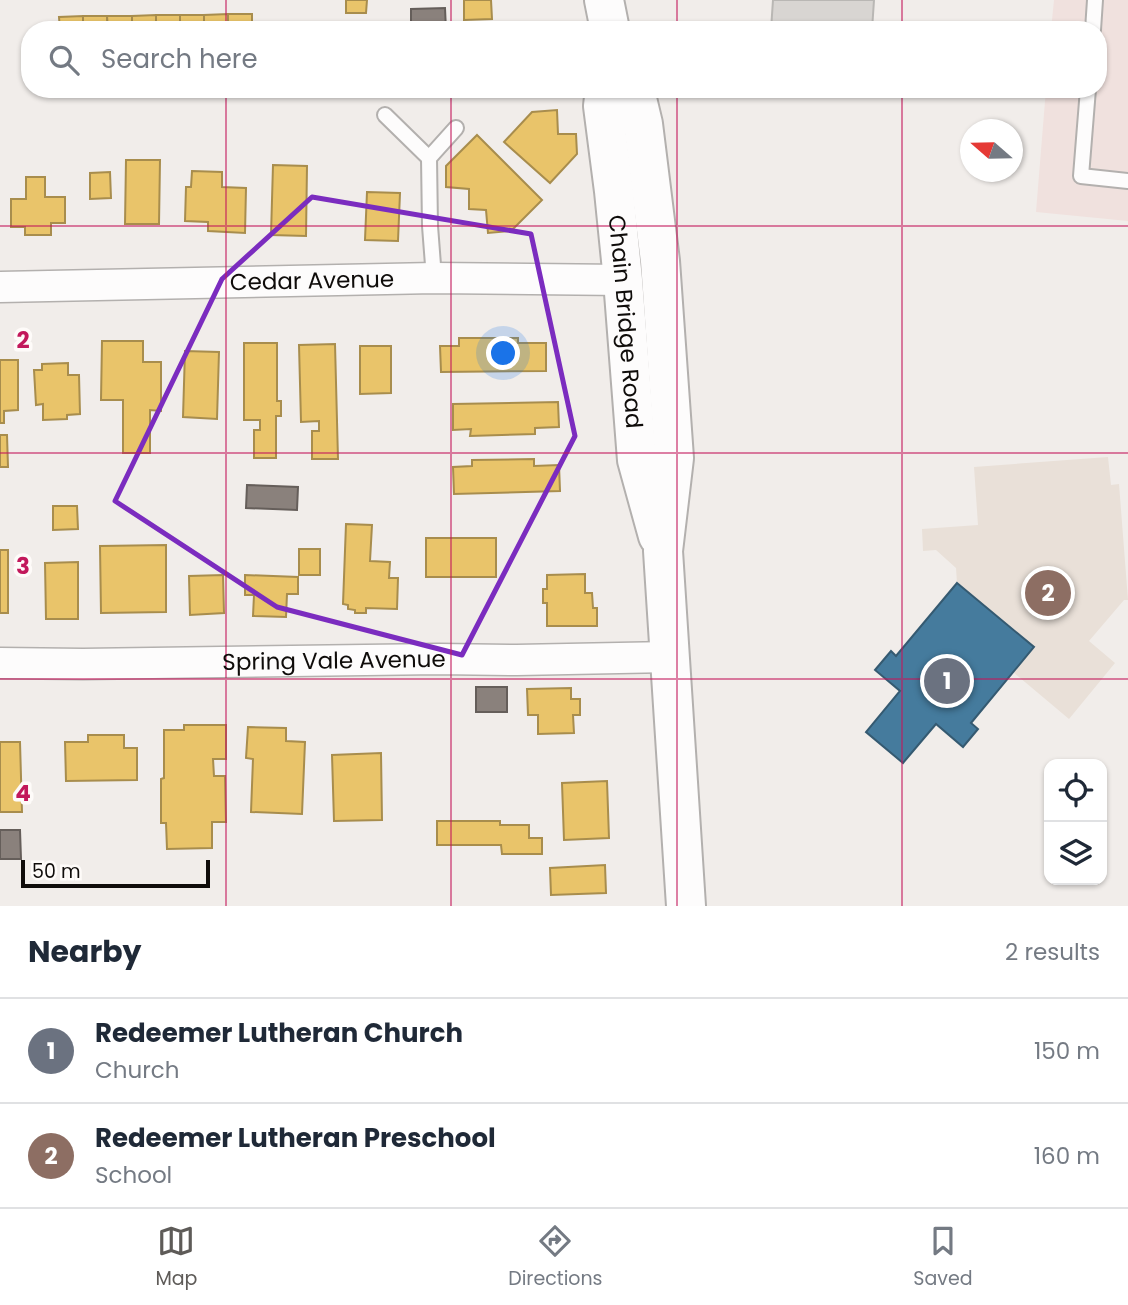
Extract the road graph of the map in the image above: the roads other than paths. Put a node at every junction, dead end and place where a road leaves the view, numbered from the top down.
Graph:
1 (604, 0) edge
2 (1095, 0) edge
3 (608, 21) edge
4 (1094, 21) edge
5 (604, 98) edge
6 (636, 98) edge
7 (1087, 98) edge
8 (385, 115) dead end
9 (456, 128) dead end
10 (429, 158) junction
11 (1128, 181) edge
12 (434, 278) junction
13 (623, 280) junction
14 (0, 288) edge
15 (663, 551) junction
16 (670, 657) junction
17 (0, 663) edge
18 (687, 906) edge

1 - 3 main road
2 - 4 lane
5 - 13 main road, Chain Bridge Road
6 - 15 main road, Chain Bridge Road
7 - 11 lane
8 - 10 lane
9 - 10 lane
10 - 12 lane
12 - 13 street, Cedar Avenue
12 - 14 street, Cedar Avenue
13 - 15 main road, Chain Bridge Road
15 - 16 main road, Chain Bridge Road
16 - 17 street, Spring Vale Avenue
16 - 18 main road, Chain Bridge Road

